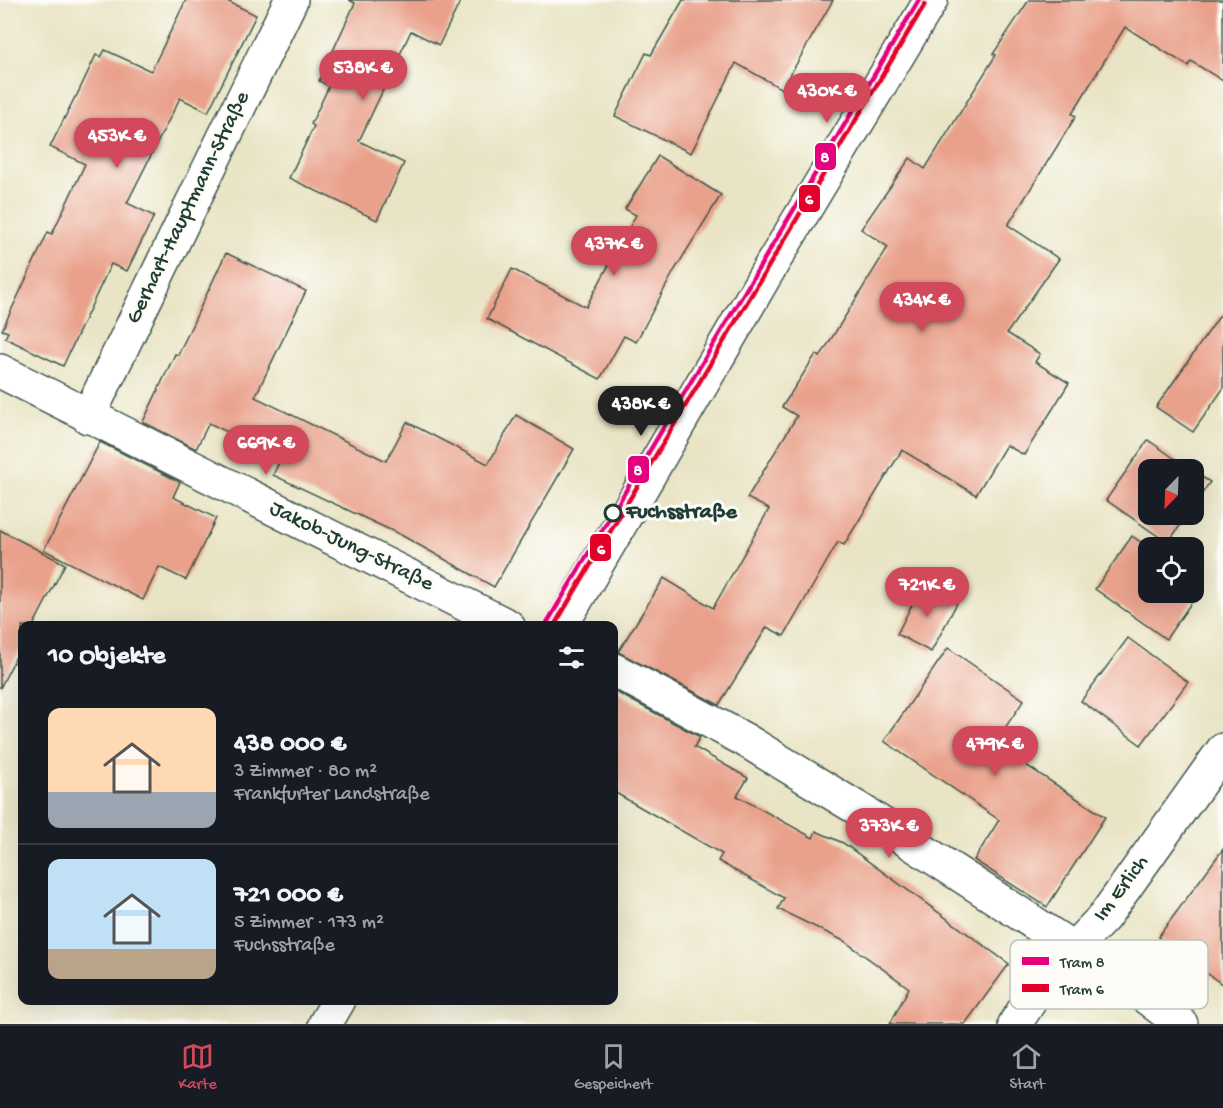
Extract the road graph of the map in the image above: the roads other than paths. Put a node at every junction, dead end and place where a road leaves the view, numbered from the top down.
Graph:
1 (291, 0) edge
2 (932, 0) edge
3 (0, 371) edge
4 (88, 417) junction
5 (498, 621) edge
6 (564, 621) edge
7 (618, 672) edge
8 (1223, 750) edge
9 (1060, 940) edge
10 (1080, 940) edge
11 (336, 1005) edge
12 (1025, 1009) edge
13 (1161, 1009) edge
14 (325, 1024) edge
15 (1015, 1024) edge
16 (1181, 1024) edge

1 - 4 street, Gerhart-Hauptmann-Straße
2 - 6 street
3 - 4 street, Jakob-Jung-Straße
4 - 5 street, Jakob-Jung-Straße
7 - 9 street
8 - 10 street, Im Erlich
11 - 14 street
12 - 15 street, Im Erlich
13 - 16 street

